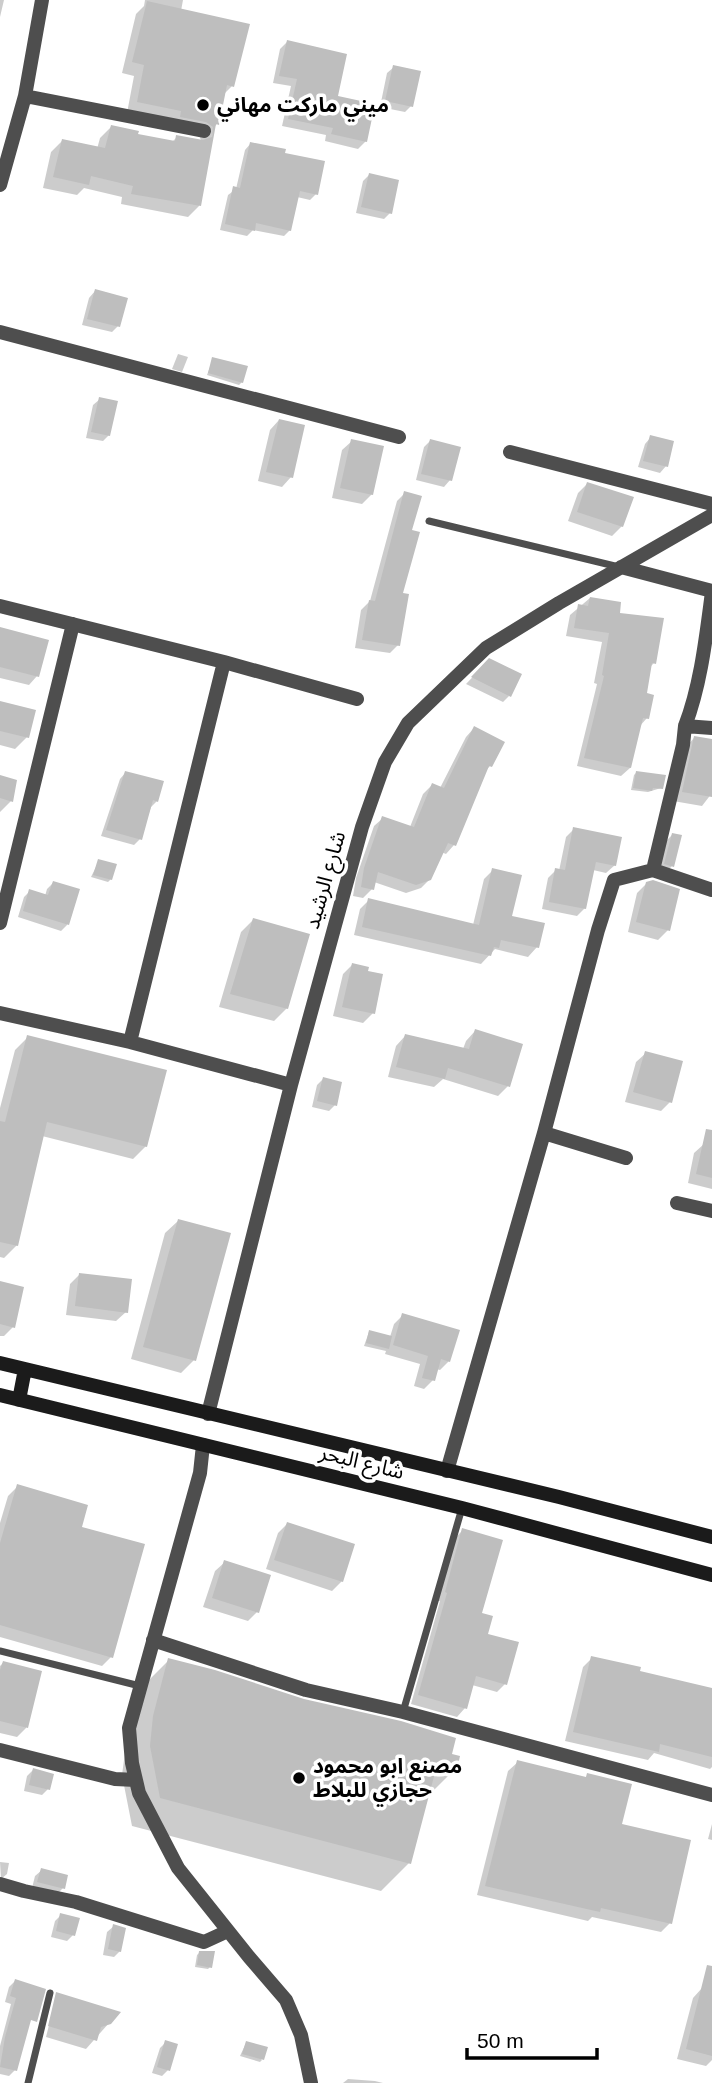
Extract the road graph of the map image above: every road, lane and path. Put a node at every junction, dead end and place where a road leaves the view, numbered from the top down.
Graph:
1 (42, 0) edge
2 (24, 96) junction
3 (204, 131) dead end
4 (0, 185) edge
5 (0, 332) edge
6 (399, 437) dead end
7 (510, 452) dead end
8 (712, 504) edge
9 (712, 515) edge
10 (429, 521) dead end
11 (621, 567) junction
12 (712, 591) edge
13 (0, 606) edge
14 (73, 624) junction
15 (224, 662) junction
16 (358, 699) dead end
17 (685, 726) junction
18 (712, 728) edge
19 (653, 870) junction
20 (712, 890) edge
21 (0, 923) edge
22 (0, 1013) edge
23 (130, 1042) junction
24 (291, 1085) junction
25 (544, 1133) junction
26 (626, 1158) dead end
27 (677, 1203) dead end
28 (712, 1211) edge
29 (0, 1363) edge
30 (25, 1369) junction
31 (0, 1395) edge
32 (19, 1400) junction
33 (208, 1414) junction
34 (203, 1445) junction
35 (447, 1471) junction
36 (462, 1508) junction
37 (712, 1537) edge
38 (712, 1575) edge
39 (153, 1640) junction
40 (0, 1651) edge
41 (140, 1686) junction
42 (402, 1712) junction
43 (0, 1750) edge
44 (136, 1780) junction
45 (712, 1795) edge
46 (0, 1884) edge
47 (228, 1931) junction
48 (50, 1993) dead end
49 (29, 2083) edge
50 (311, 2083) edge

1 - 2 street
2 - 3 street
2 - 4 street
5 - 6 street
7 - 8 street
9 - 11 street, شارع الرشيد
10 - 11 lane
11 - 12 street
11 - 24 street, شارع الرشيد
12 - 17 street
13 - 14 street
14 - 15 street
14 - 21 street
15 - 16 street
15 - 23 street
17 - 18 street
17 - 19 street
19 - 20 street
19 - 25 street
22 - 23 street
23 - 24 street
24 - 33 street, شارع الرشيد
25 - 26 street
25 - 35 street
27 - 28 street
29 - 30 main road, شارع البحر
30 - 32 main road
30 - 33 main road, شارع البحر
31 - 32 main road, شارع البحر
32 - 34 main road, شارع البحر
33 - 35 main road, شارع البحر
34 - 36 main road, شارع البحر
34 - 39 street
35 - 37 main road, شارع البحر
36 - 38 main road, شارع البحر
36 - 42 lane
39 - 41 street
39 - 42 street
40 - 41 lane
41 - 44 street
42 - 45 street
43 - 44 street
44 - 47 street
46 - 47 street
47 - 50 street
48 - 49 lane

